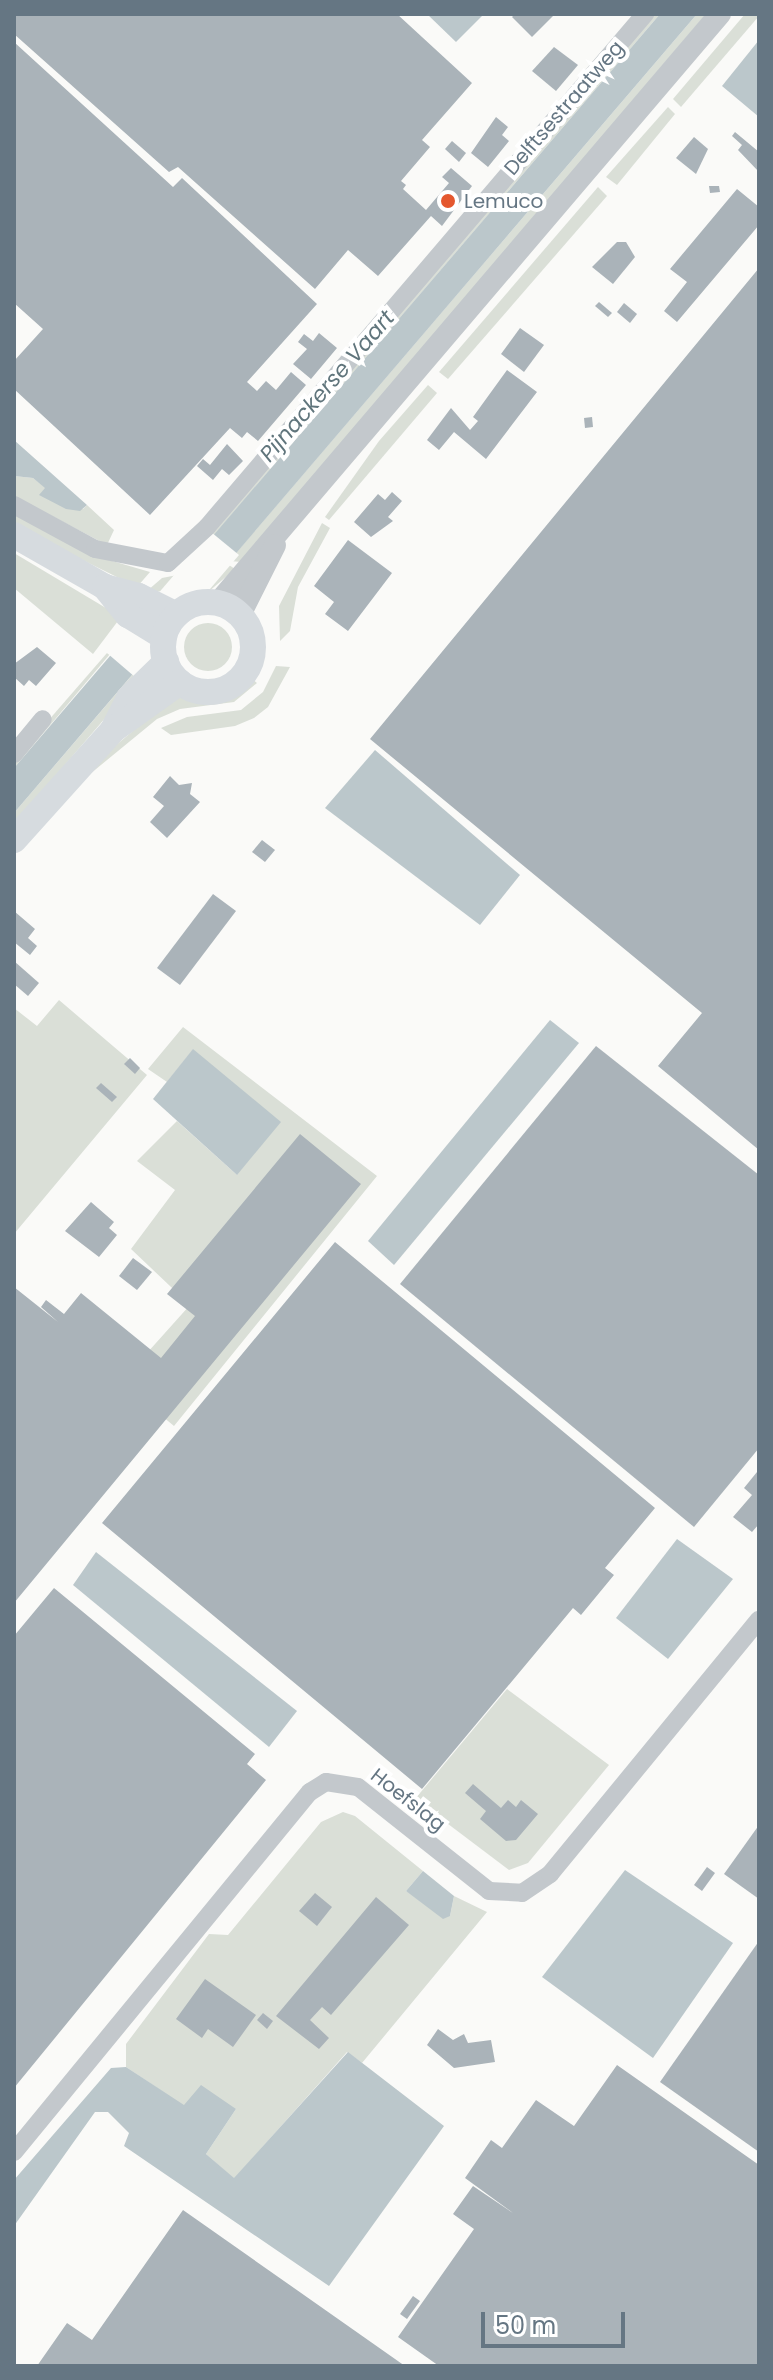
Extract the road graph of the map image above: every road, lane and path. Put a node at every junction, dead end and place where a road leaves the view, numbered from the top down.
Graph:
1 (645, 14) edge
2 (720, 14) edge
3 (14, 505) edge
4 (14, 535) edge
5 (220, 607) junction
6 (170, 649) junction
7 (43, 719) dead end
8 (14, 754) edge
9 (14, 840) edge
10 (759, 1620) edge
11 (14, 2152) edge

1 - 3 street, Delftsestraatweg
2 - 5 street
4 - 6 main road
5 - 6 main road
5 - 6 main road
6 - 9 main road
7 - 8 street
10 - 11 street, Hoefslag

